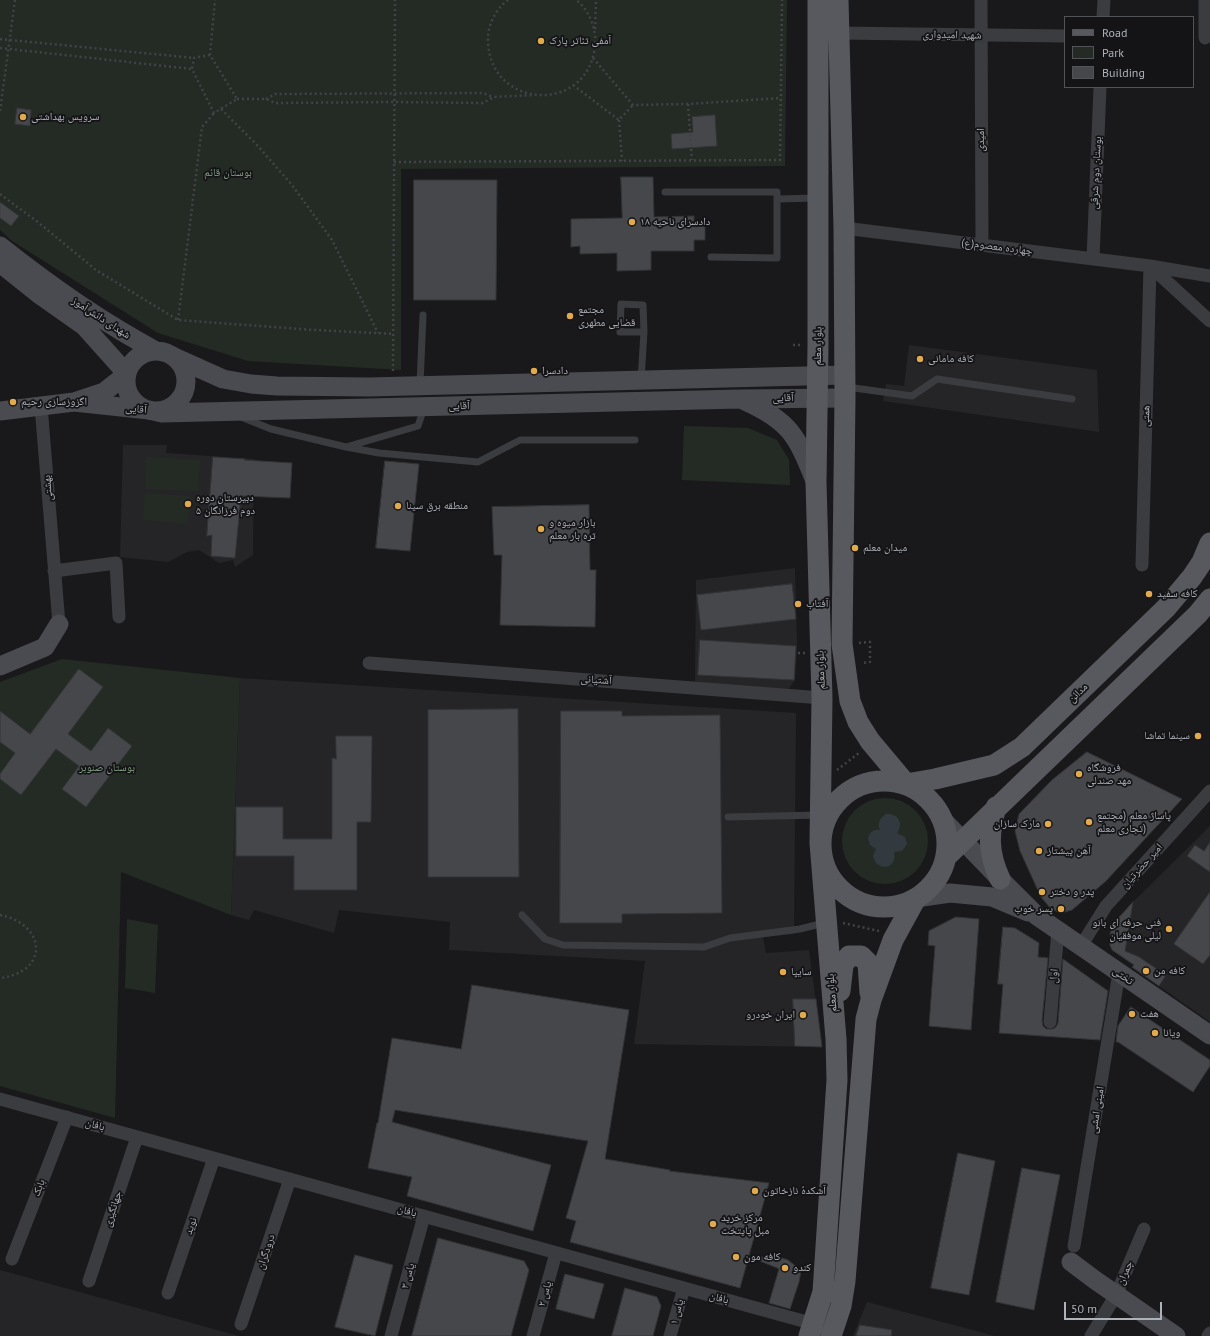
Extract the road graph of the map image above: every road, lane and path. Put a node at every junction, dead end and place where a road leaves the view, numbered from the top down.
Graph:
1 (15, 0) edge
2 (216, 0) edge
3 (395, 0) edge
4 (508, 0) edge
5 (576, 0) edge
6 (596, 0) edge
7 (782, 0) edge
8 (818, 0) edge
9 (838, 0) edge
10 (981, 0) edge
11 (1104, 0) edge
12 (1205, 0) edge
13 (1103, 16) edge
14 (594, 31) junction
15 (838, 33) junction
16 (981, 35) junction
17 (1064, 36) edge
18 (1203, 38) edge
19 (0, 39) edge
20 (10, 40) junction
21 (0, 48) edge
22 (7, 49) junction
23 (210, 55) junction
24 (194, 58) junction
25 (593, 58) junction
26 (192, 69) junction
27 (574, 85) junction
28 (1100, 88) edge
29 (394, 93) junction
30 (532, 95) junction
31 (494, 97) junction
32 (781, 98) junction
33 (237, 99) junction
34 (266, 99) junction
35 (394, 102) junction
36 (688, 104) junction
37 (633, 105) junction
38 (221, 109) junction
39 (0, 111) edge
40 (214, 113) junction
41 (620, 120) junction
42 (692, 160) junction
43 (622, 161) junction
44 (394, 162) junction
45 (665, 192) dead end
46 (0, 194) edge
47 (818, 198) junction
48 (777, 199) junction
49 (844, 228) junction
50 (982, 245) junction
51 (0, 246) edge
52 (711, 258) dead end
53 (1092, 259) junction
54 (0, 263) edge
55 (1150, 266) junction
56 (1210, 276) edge
57 (44, 290) junction
58 (423, 315) dead end
59 (178, 320) junction
60 (1210, 321) edge
61 (644, 332) junction
62 (378, 333) junction
63 (394, 334) junction
64 (818, 345) junction
65 (156, 351) junction
66 (174, 358) junction
67 (393, 371) dead end
68 (127, 374) junction
69 (818, 376) junction
70 (784, 377) junction
71 (641, 380) junction
72 (420, 385) junction
73 (845, 387) junction
74 (818, 398) junction
75 (740, 399) junction
76 (1072, 399) dead end
77 (74, 402) junction
78 (41, 406) junction
79 (425, 407) junction
80 (149, 410) junction
81 (0, 411) edge
82 (226, 411) junction
83 (635, 440) dead end
84 (346, 447) junction
85 (816, 482) junction
86 (1210, 543) edge
87 (1142, 565) dead end
88 (54, 571) junction
89 (1210, 599) edge
90 (119, 617) dead end
91 (59, 624) joint
92 (870, 642) dead end
93 (870, 662) dead end
94 (369, 663) dead end
95 (0, 666) edge
96 (822, 698) junction
97 (870, 741) junction
98 (821, 778) junction
99 (906, 784) junction
100 (1210, 791) edge
101 (996, 808) junction
102 (820, 815) junction
103 (728, 817) dead end
104 (943, 820) junction
105 (963, 840) junction
106 (820, 843) junction
107 (946, 857) junction
108 (1000, 879) junction
109 (916, 898) junction
110 (0, 915) edge
111 (522, 915) dead end
112 (1037, 916) junction
113 (826, 923) junction
114 (1058, 930) junction
115 (893, 940) junction
116 (1081, 946) junction
117 (1119, 973) junction
118 (0, 978) edge
119 (871, 1000) junction
120 (1050, 1022) dead end
121 (1210, 1035) edge
122 (836, 1039) junction
123 (0, 1099) edge
124 (66, 1118) junction
125 (137, 1137) junction
126 (214, 1158) junction
127 (290, 1179) junction
128 (424, 1216) junction
129 (1144, 1229) dead end
130 (556, 1253) junction
131 (1072, 1254) joint
132 (12, 1259) dead end
133 (89, 1281) dead end
134 (684, 1288) junction
135 (168, 1293) dead end
136 (1116, 1295) junction
137 (241, 1324) dead end
138 (812, 1330) edge
139 (1210, 1332) edge
140 (391, 1336) edge
141 (533, 1336) edge
142 (670, 1336) edge
143 (831, 1336) edge
144 (1091, 1336) edge
145 (1176, 1336) edge
146 (1208, 1336) edge

1 - 20 path
2 - 23 path
3 - 29 path
4 - 30 path
5 - 14 path
6 - 14 path
7 - 32 path
8 - 47 main road, بلوار معلم
9 - 15 main road, بلوار معلم
10 - 16 street, امیدی
11 - 13 street
12 - 18 street
14 - 25 path
15 - 16 street, شهيد امیدواری
15 - 49 main road, بلوار معلم
16 - 17 street, شهيد امیدواری
16 - 50 street, امیدی
19 - 20 path
20 - 22 path
20 - 24 path
21 - 22 path
22 - 26 path
22 - 39 path
23 - 24 path
23 - 33 path
24 - 26 path
25 - 27 path
25 - 37 path
26 - 40 path
27 - 30 path
27 - 41 path
28 - 53 street, بوستان دوم شرقی
29 - 31 path
29 - 34 path
29 - 35 path
30 - 31 path
31 - 35 path
32 - 36 path
32 - 42 path
33 - 34 path
33 - 38 path
34 - 35 path
35 - 44 path
36 - 37 path
36 - 42 path
37 - 41 path
38 - 40 path
38 - 62 path
40 - 59 path
41 - 43 path
42 - 43 path
43 - 44 path
44 - 63 path
45 - 48 lane
46 - 59 path
47 - 48 lane
47 - 64 main road, بلوار معلم
48 - 52 lane
49 - 50 street, چهارده معصوم(ع)
49 - 73 main road, بلوار معلم
50 - 53 street, چهارده معصوم(ع)
51 - 57 main road
53 - 55 street, چهارده معصوم(ع)
54 - 57 main road
55 - 56 street, چهارده معصوم(ع)
55 - 60 street
55 - 87 street, همتی
57 - 65 main road, شهدای دانش‌آموز
57 - 68 main road, شهدای دانش‌آموز
58 - 72 lane
59 - 62 path
61 - 61 lane
61 - 71 lane
62 - 63 path
63 - 67 path
64 - 69 main road, بلوار معلم
64 - 70 main road
65 - 66 main road
65 - 68 main road
66 - 72 main road, آقایی
66 - 80 main road
68 - 77 main road, آقایی
68 - 80 main road
69 - 70 main road, آقایی
69 - 73 main road, آقایی
69 - 74 main road, بلوار معلم
70 - 71 main road, آقایی
71 - 72 main road, آقایی
73 - 74 main road, آقایی
73 - 76 lane
73 - 97 main road, بلوار معلم
74 - 75 main road, آقایی
74 - 85 main road, بلوار معلم
75 - 79 main road, آقایی
75 - 85 main road
77 - 78 main road, آقایی
77 - 80 main road, آقایی
78 - 81 main road, آقایی
78 - 88 street, بهشتی
79 - 82 main road, آقایی
79 - 84 lane
80 - 82 main road, آقایی
82 - 84 lane
83 - 84 lane
85 - 96 main road, بلوار معلم
86 - 99 main road, مدائن
88 - 90 street
88 - 91 street, بهشتی
89 - 101 main road
91 - 95 main road
92 - 93 path
94 - 96 street, آشتیانی
96 - 98 main road, بلوار معلم
97 - 98 path
97 - 99 main road, بلوار معلم
98 - 102 main road, بلوار معلم
99 - 104 main road
99 - 106 main road
100 - 116 street, امیر حضرتیان
101 - 105 main road
101 - 108 main road
102 - 103 lane
102 - 106 main road, بلوار معلم
104 - 105 main road, تختی
104 - 107 main road
105 - 107 main road
105 - 108 main road, تختی
106 - 109 main road
106 - 113 main road, بلوار معلم
107 - 109 main road
108 - 112 main road, تختی
109 - 112 main road, تختی
109 - 115 main road
110 - 118 path
111 - 113 lane
112 - 114 main road, تختی
113 - 115 path
113 - 122 main road, بلوار معلم
114 - 116 main road, تختی
114 - 120 street, اول
115 - 119 main road
116 - 117 main road, تختی
117 - 121 main road, تختی
117 - 131 street, امینی امشی
119 - 122 main road
119 - 143 main road
122 - 138 main road, بلوار معلم
123 - 124 street, بافان
124 - 125 street, بافان
124 - 132 street, بابک
125 - 126 street, بافان
125 - 133 street, جهانگیری
126 - 127 street, بافان
126 - 135 street, نوید
127 - 128 street, بافان
127 - 137 street, درودگران
128 - 130 street, بافان
128 - 140 street, یاس ۳
129 - 136 street, چمران
130 - 134 street, بافان
130 - 141 street, یاس ۲
131 - 136 main road
134 - 138 street, بافان
134 - 142 street, یاس ۱
136 - 144 street, چمران
136 - 145 main road
139 - 146 street

